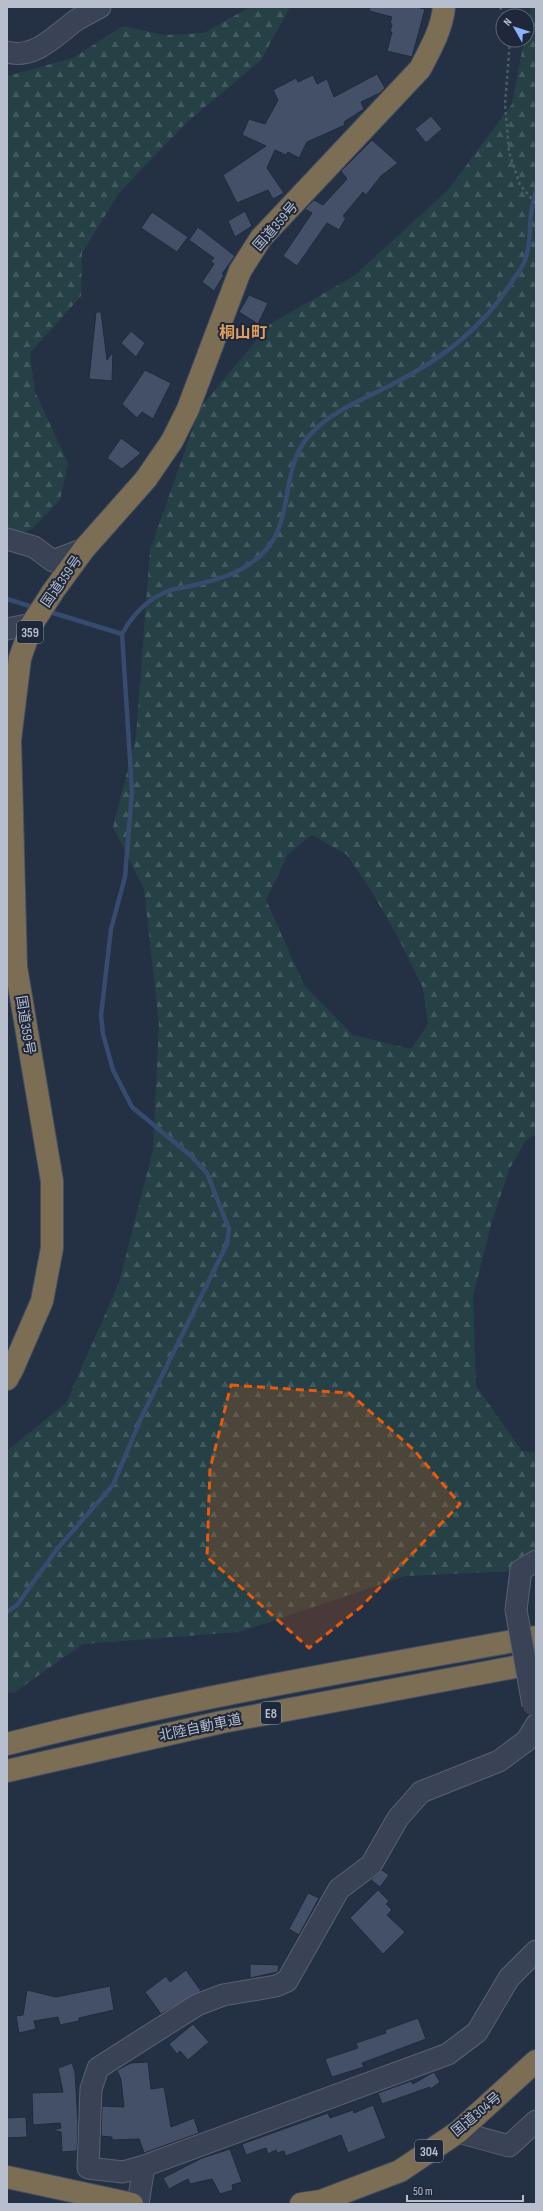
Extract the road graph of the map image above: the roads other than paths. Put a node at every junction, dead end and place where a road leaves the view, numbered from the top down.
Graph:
1 (100, 7) edge
2 (444, 7) edge
3 (7, 52) edge
4 (7, 539) edge
5 (84, 549) junction
6 (32, 624) junction
7 (7, 629) edge
8 (7, 1379) edge
9 (536, 1561) edge
10 (536, 1637) edge
11 (536, 1663) edge
12 (535, 1717) edge
13 (7, 1744) edge
14 (7, 1771) edge
15 (536, 1951) edge
16 (536, 2061) edge
17 (536, 2121) edge
18 (458, 2132) junction
19 (144, 2166) junction
20 (7, 2177) edge
21 (132, 2204) edge
22 (138, 2204) edge
23 (301, 2204) edge

1 - 3 street
2 - 5 highway, 国道359号 / 359
4 - 5 street
5 - 6 highway, 国道359号 / 359
6 - 7 street
6 - 8 highway, 国道359号 / 359
9 - 12 street, bridge
10 - 13 highway, 北陸自動車道 / E8
11 - 14 highway, 北陸自動車道 / E8
12 - 19 street
15 - 19 street
16 - 18 highway, 国道304号 / 304
17 - 18 street
18 - 23 highway, 国道304号 / 304
19 - 22 street
20 - 21 highway

